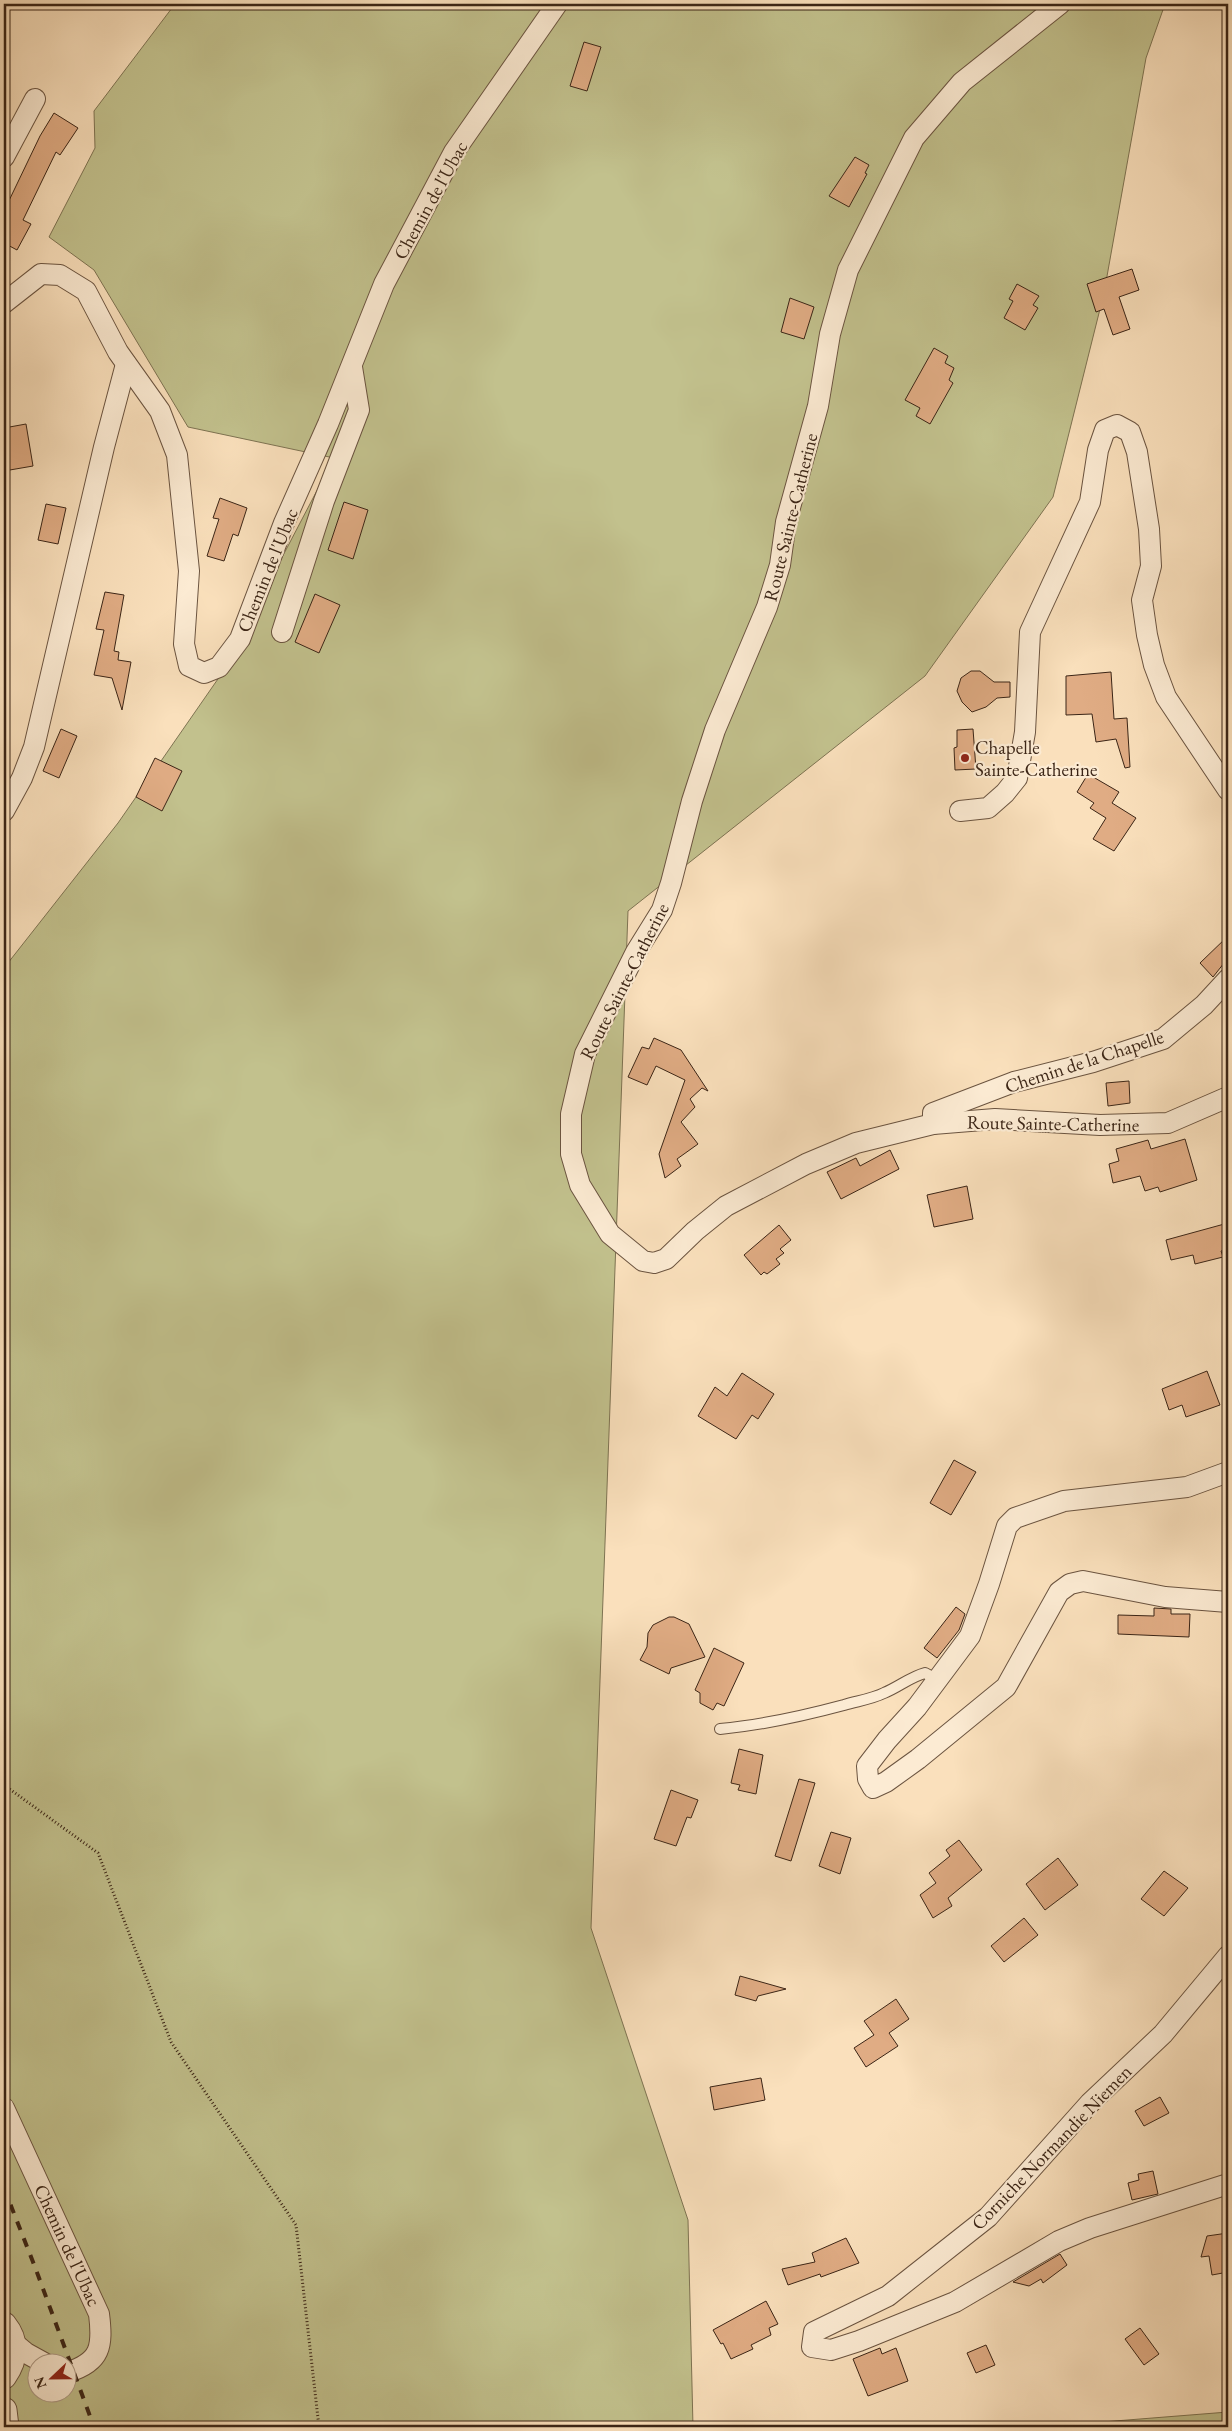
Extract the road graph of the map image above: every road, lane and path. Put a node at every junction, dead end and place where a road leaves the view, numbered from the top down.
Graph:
1 (557, 4) edge
2 (1060, 4) edge
3 (35, 99) dead end
4 (4, 158) edge
5 (4, 303) edge
6 (126, 364) junction
7 (352, 365) junction
8 (282, 632) dead end
9 (1228, 790) edge
10 (4, 811) edge
11 (960, 811) dead end
12 (1228, 979) edge
13 (1228, 1097) edge
14 (933, 1124) junction
15 (1228, 1472) edge
16 (1228, 1602) edge
17 (936, 1679) junction
18 (720, 1729) dead end
19 (4, 1785) edge
20 (1228, 1956) edge
21 (4, 2108) edge
22 (1228, 2184) edge
23 (28, 2354) edge
24 (6, 2361) edge
25 (28, 2367) edge
26 (78, 2369) edge
27 (4, 2410) edge
28 (6, 2427) edge
29 (319, 2427) edge

1 - 7 street, Chemin de l'Ubac
2 - 14 street, Route Sainte-Catherine
3 - 4 street
5 - 6 street, Chemin de l'Ubac
6 - 7 street, Chemin de l'Ubac
6 - 10 street
7 - 8 street
9 - 11 street
12 - 14 street, Chemin de la Chapelle
13 - 14 street, Route Sainte-Catherine
15 - 17 street
16 - 17 street
17 - 18 lane
19 - 29 path
20 - 22 street, Corniche Normandie Niemen
21 - 26 street, Chemin de l'Ubac
23 - 24 street
24 - 25 street
27 - 28 street

